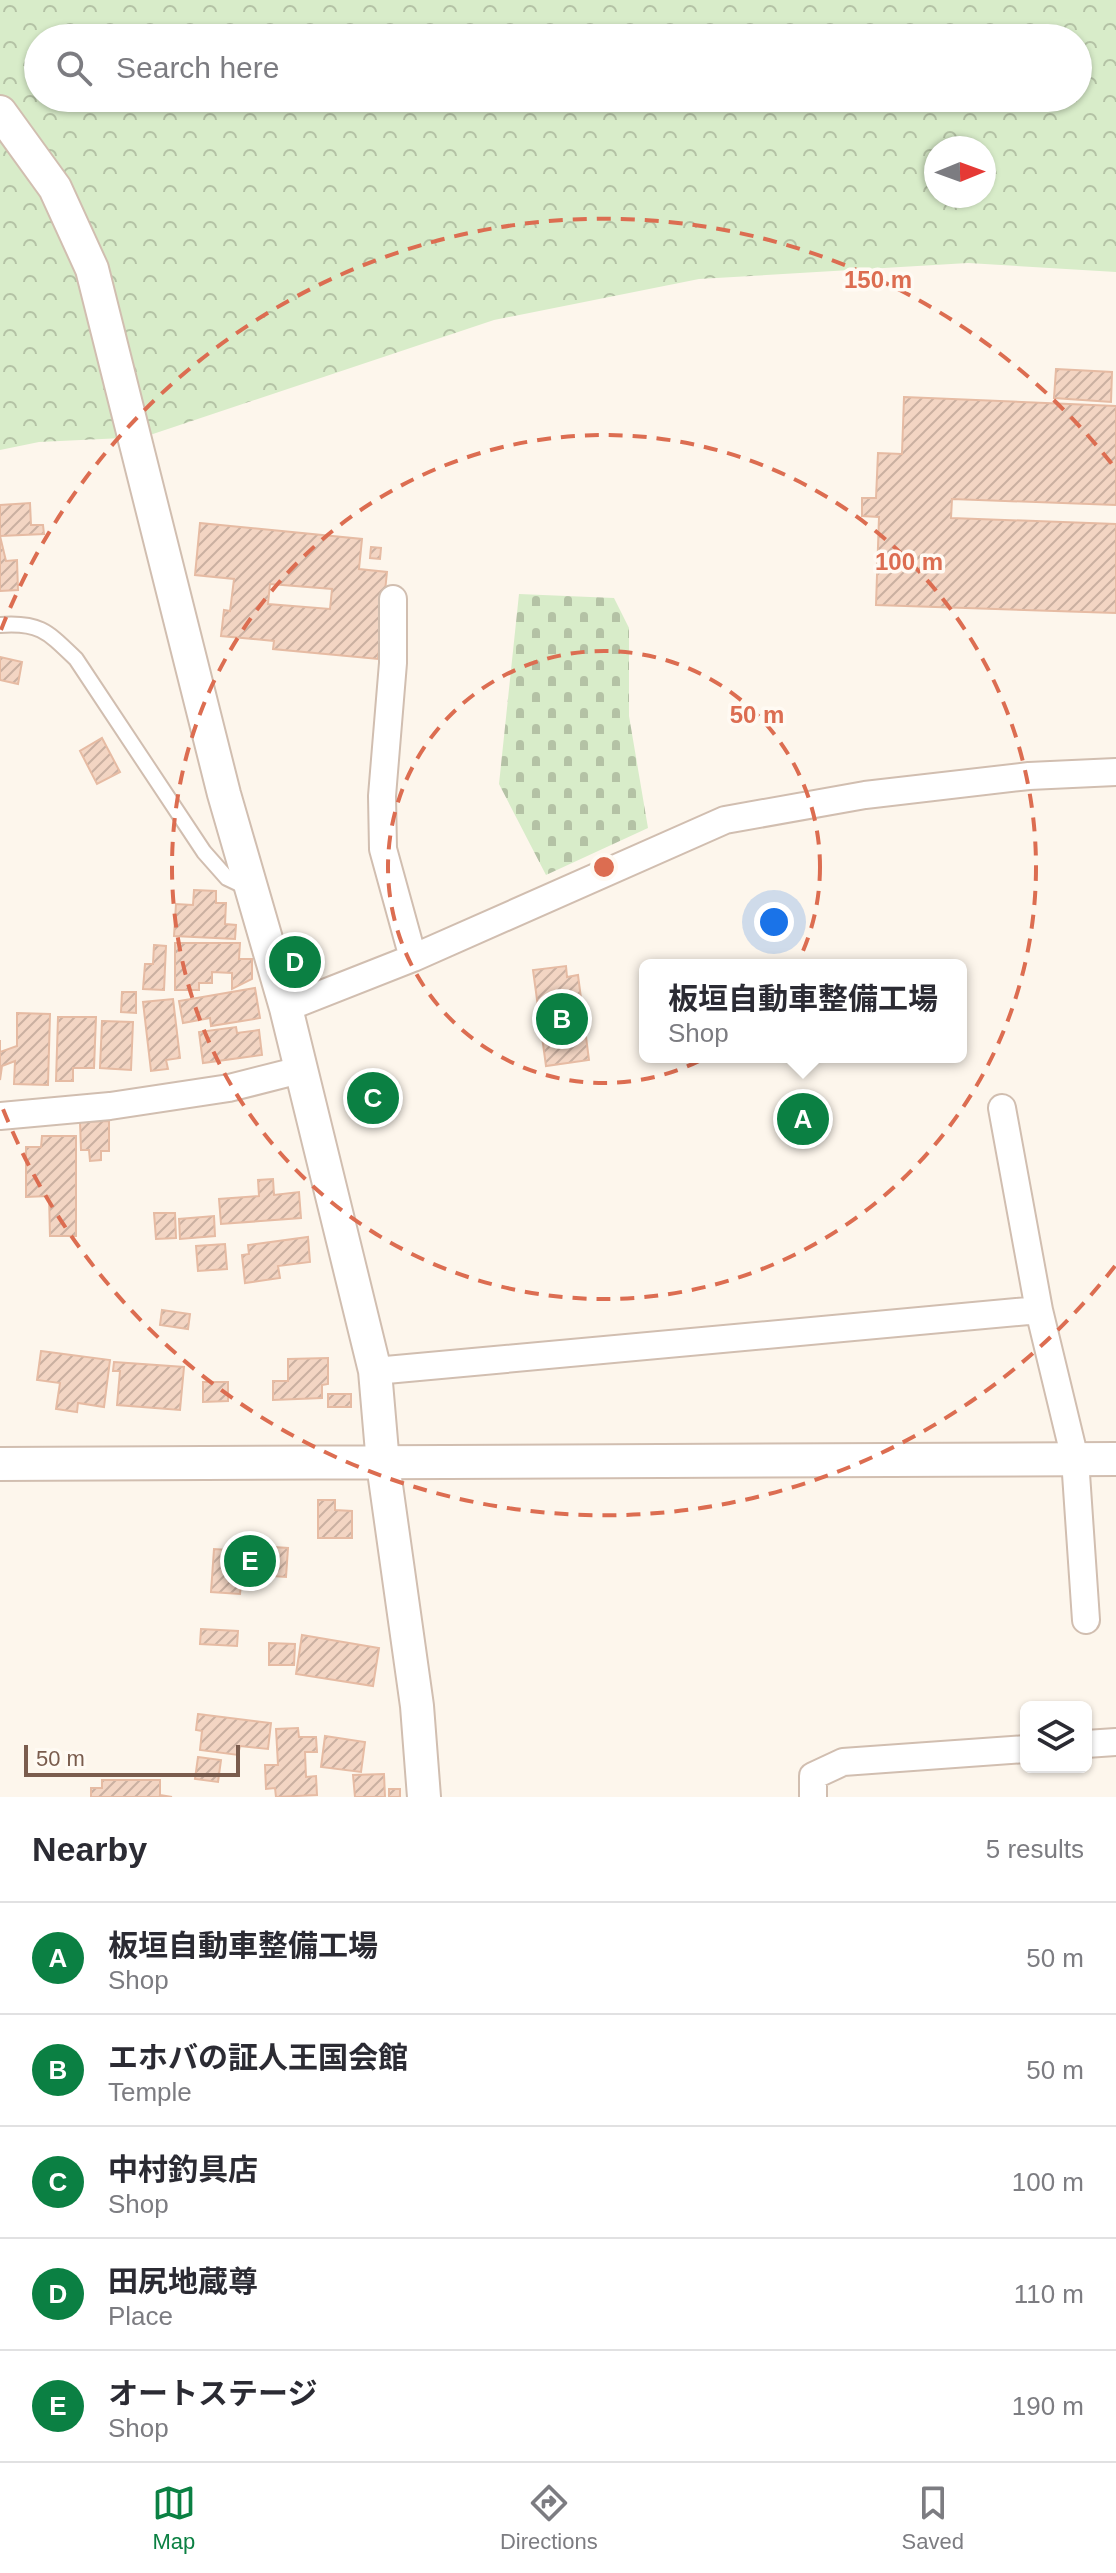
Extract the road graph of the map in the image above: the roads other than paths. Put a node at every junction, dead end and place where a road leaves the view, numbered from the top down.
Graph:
1 (0, 112) edge
2 (393, 599) dead end
3 (0, 625) edge
4 (1116, 772) edge
5 (252, 890) junction
6 (413, 958) junction
7 (286, 1008) junction
8 (300, 1070) junction
9 (1002, 1108) dead end
10 (0, 1116) edge
11 (1039, 1310) junction
12 (375, 1371) junction
13 (1075, 1459) junction
14 (1116, 1459) edge
15 (0, 1464) edge
16 (383, 1464) junction
17 (1086, 1620) dead end
18 (1116, 1742) edge
19 (1092, 1744) edge
20 (1020, 1749) edge
21 (424, 1797) edge
22 (813, 1797) edge

1 - 5 street
2 - 6 street
3 - 5 lane
4 - 6 street
5 - 7 street
6 - 7 street
7 - 8 street
8 - 10 street
8 - 12 street
9 - 11 street
11 - 12 street
11 - 13 street
12 - 16 street
13 - 14 street
13 - 16 street
13 - 17 street
15 - 16 street
16 - 21 street
18 - 19 street
20 - 22 street

